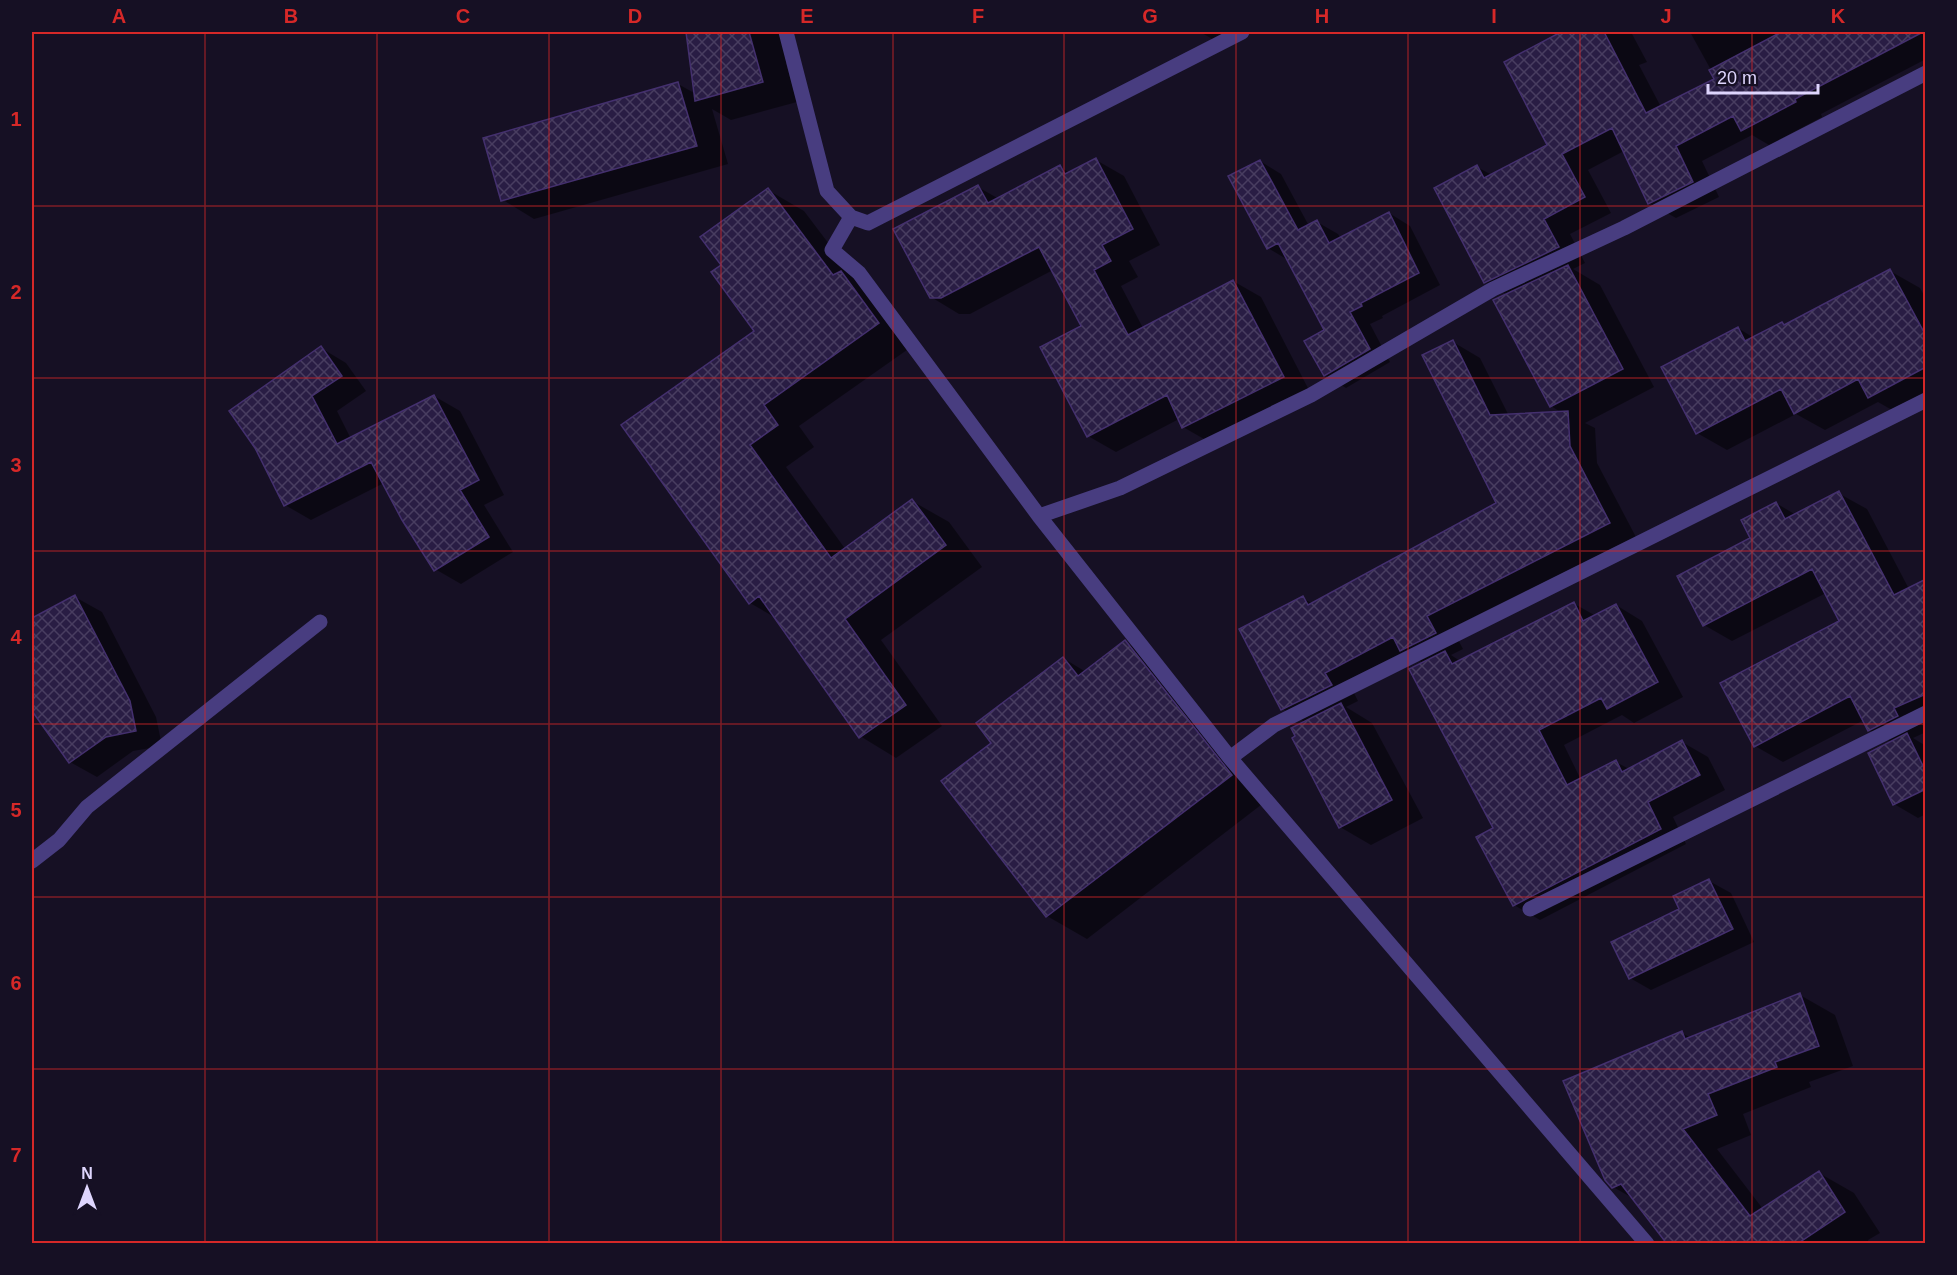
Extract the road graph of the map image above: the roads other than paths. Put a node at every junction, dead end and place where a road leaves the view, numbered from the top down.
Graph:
1 (786, 32) edge
2 (1242, 32) edge
3 (1926, 73) edge
4 (851, 217) junction
5 (1926, 400) edge
6 (1039, 516) junction
7 (320, 622) dead end
8 (1926, 713) edge
9 (1230, 758) junction
10 (32, 861) edge
11 (1530, 909) dead end
12 (1647, 1244) edge

1 - 4 street
2 - 4 street
3 - 6 street
4 - 6 street
5 - 9 street
6 - 9 street
7 - 10 street
8 - 11 street
9 - 12 street

